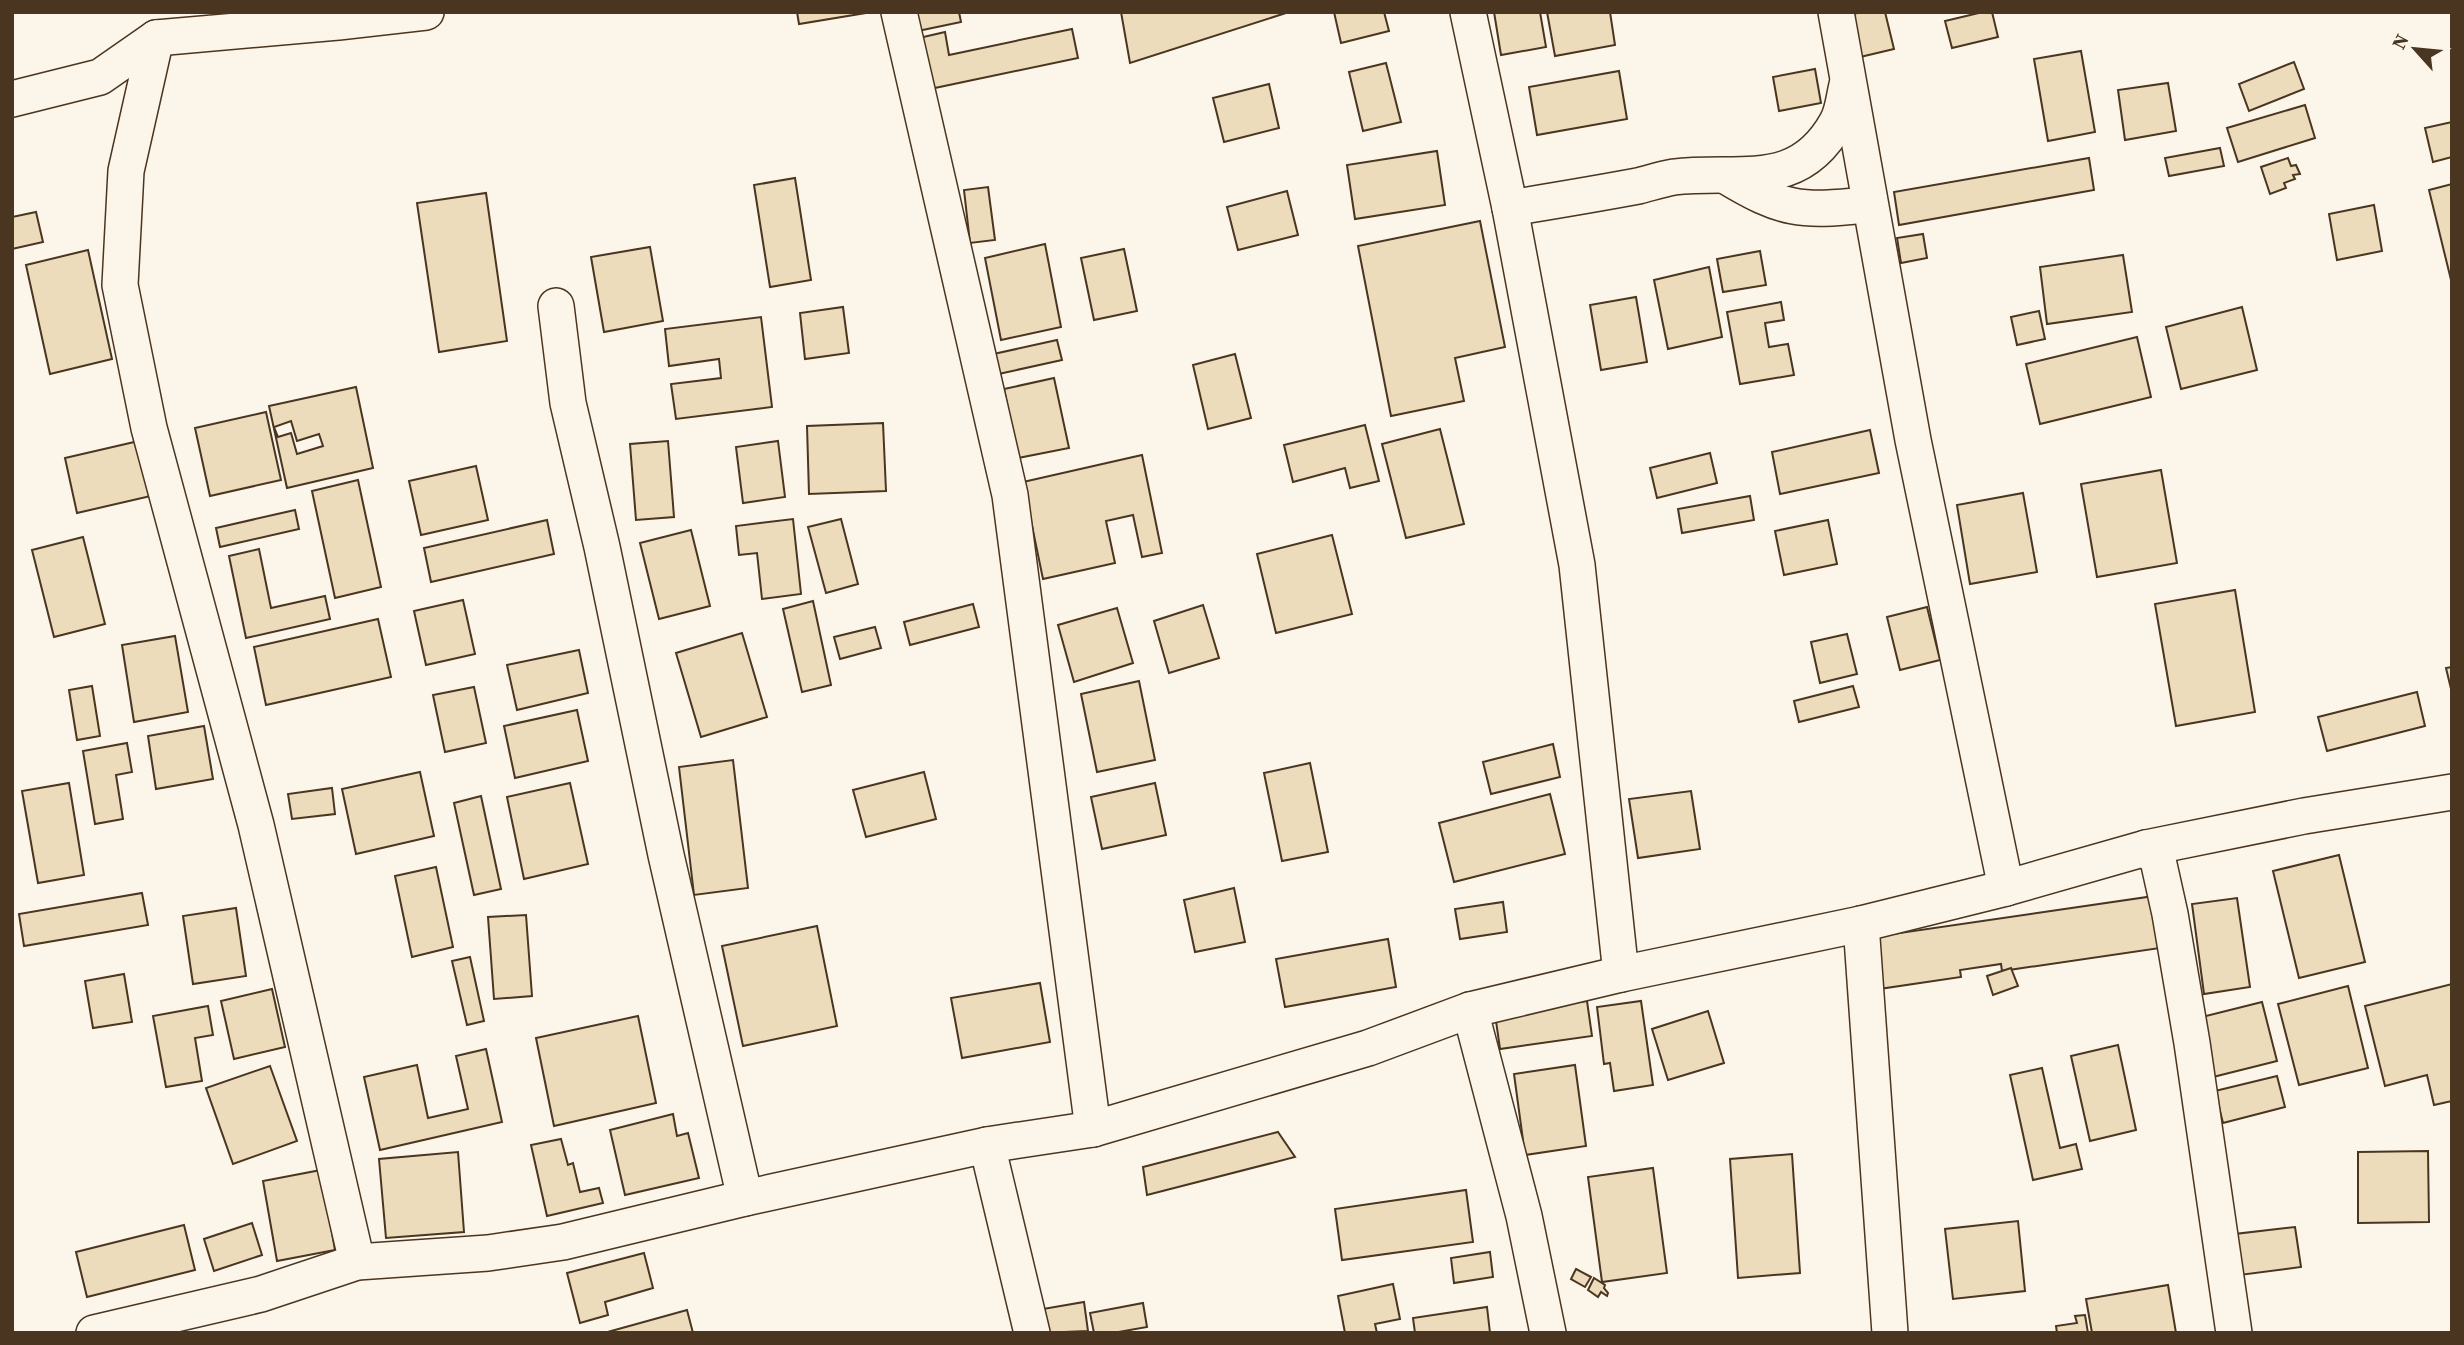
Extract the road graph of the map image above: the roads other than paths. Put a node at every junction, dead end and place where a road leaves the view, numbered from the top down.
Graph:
1 (426, 12) edge
2 (899, 12) edge
3 (1468, 12) edge
4 (1836, 12) edge
5 (156, 38) junction
6 (1848, 82) junction
7 (12, 99) edge
8 (1726, 176) junction
9 (1869, 198) junction
10 (1510, 208) junction
11 (556, 306) dead end
12 (2452, 792) edge
13 (2146, 848) junction
14 (2006, 888) junction
15 (1861, 924) junction
16 (1621, 974) junction
17 (1470, 1010) junction
18 (1093, 1129) junction
19 (987, 1145) junction
20 (745, 1198) junction
21 (357, 1262) junction
22 (94, 1333) edge
23 (1032, 1333) edge
24 (1548, 1333) edge
25 (1890, 1333) edge
26 (2234, 1333) edge

1 - 5 street
2 - 18 street
3 - 10 street
4 - 6 street
5 - 7 street
5 - 21 street
6 - 8 street
6 - 9 street
8 - 9 street
8 - 10 street
9 - 14 street
10 - 16 street
11 - 20 street
12 - 13 street
13 - 14 street
13 - 26 street
14 - 15 street
15 - 16 street
15 - 25 street
16 - 17 street
17 - 18 street
17 - 24 street
18 - 19 street
19 - 20 street
19 - 23 street
20 - 21 street
21 - 22 street

